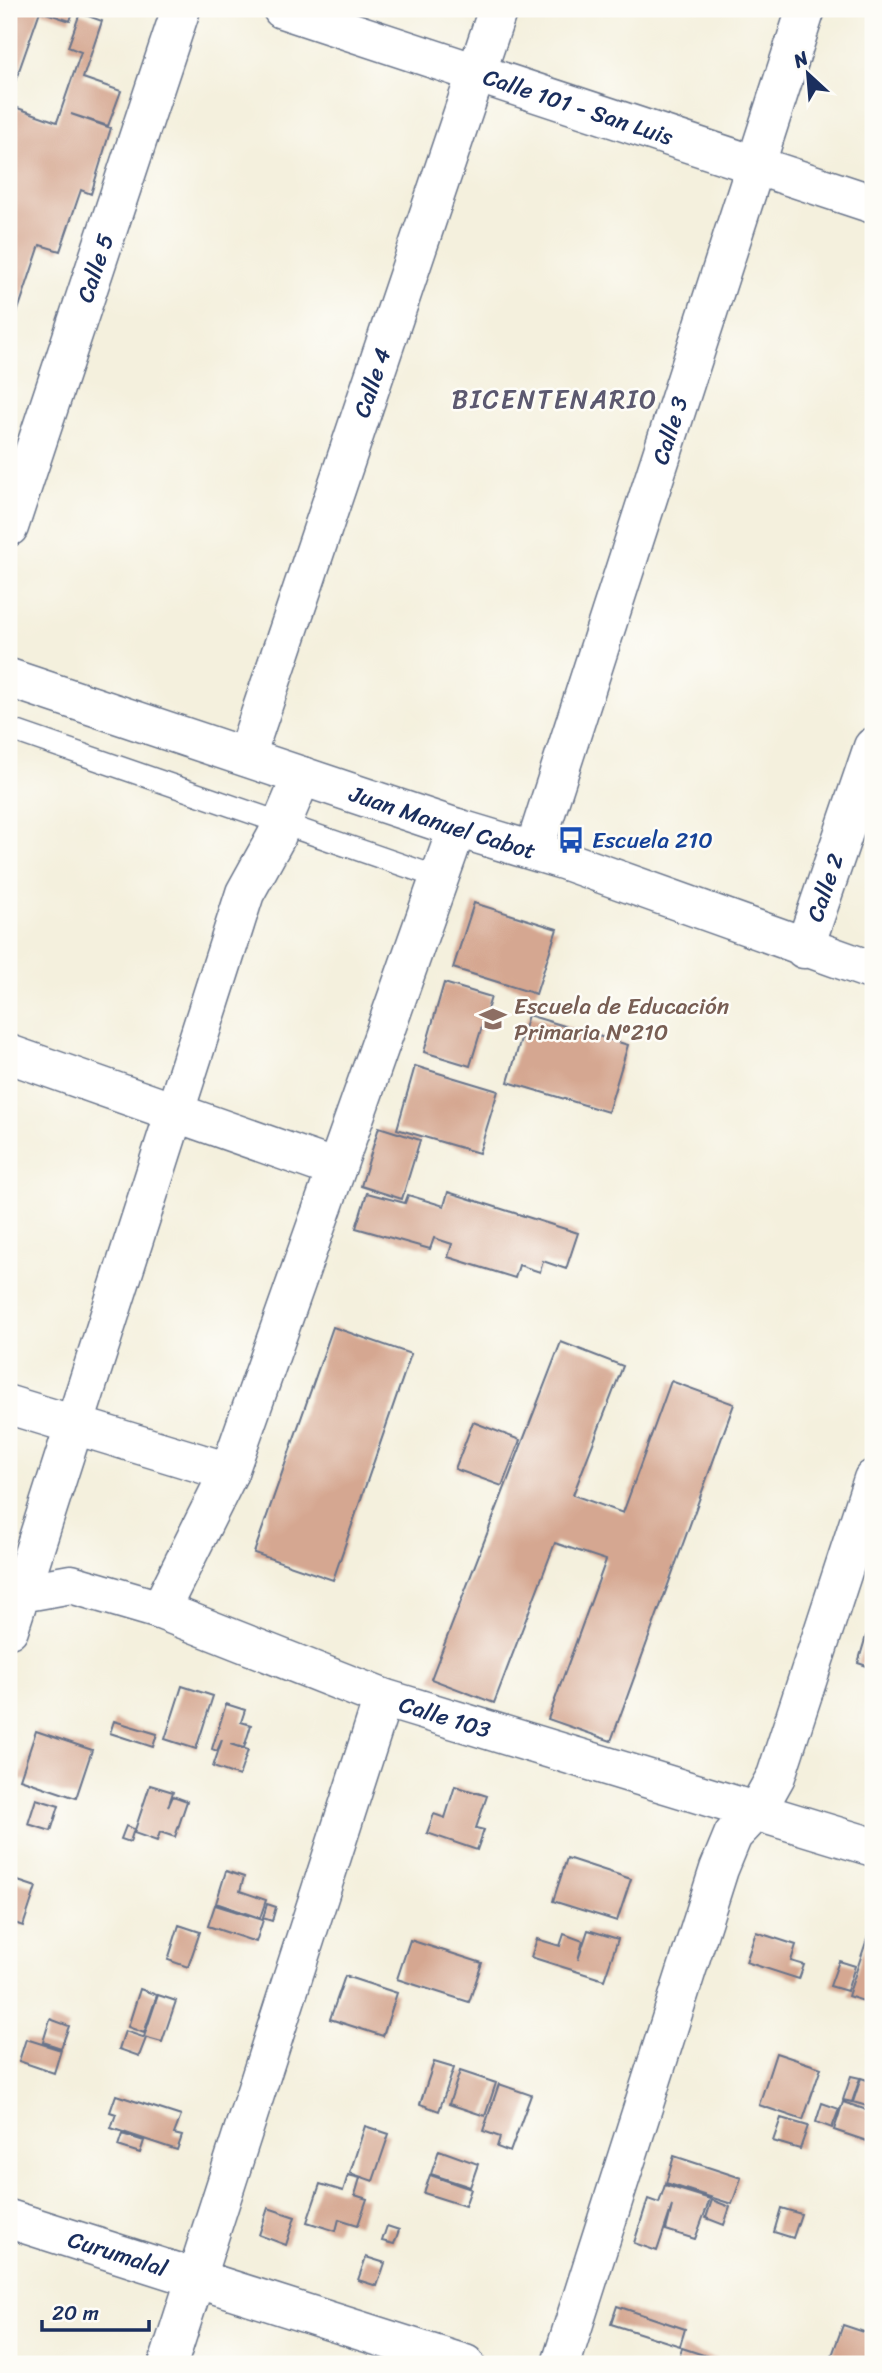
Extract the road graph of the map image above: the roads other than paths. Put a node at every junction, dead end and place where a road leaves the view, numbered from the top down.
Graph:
1 (181, 9) edge
2 (282, 9) edge
3 (498, 9) edge
4 (806, 9) edge
5 (477, 75) junction
6 (757, 167) junction
7 (873, 204) edge
8 (9, 527) edge
9 (9, 678) edge
10 (9, 729) edge
11 (873, 747) edge
12 (246, 756) junction
13 (302, 776) junction
14 (282, 823) junction
15 (457, 828) junction
16 (534, 850) junction
17 (440, 878) junction
18 (804, 949) junction
19 (873, 971) edge
20 (9, 1054) edge
21 (174, 1112) junction
22 (336, 1169) junction
23 (9, 1405) edge
24 (74, 1427) junction
25 (229, 1472) junction
26 (873, 1479) edge
27 (21, 1593) junction
28 (160, 1610) junction
29 (9, 1629) edge
30 (383, 1698) junction
31 (757, 1810) junction
32 (873, 1847) edge
33 (9, 2219) edge
34 (196, 2279) junction
35 (168, 2364) edge
36 (465, 2364) edge
37 (561, 2364) edge

1 - 8 street, Calle 5
2 - 5 street, Calle 101 - San Luis
3 - 5 street, Calle 4
4 - 6 street, Calle 3
5 - 6 street, Calle 101 - San Luis
5 - 12 street, Calle 4
6 - 7 street, Calle 101 - San Luis
6 - 16 street, Calle 3
9 - 12 street, Juan Manuel Cabot
10 - 14 lane
11 - 18 street, Calle 2
12 - 13 street, Juan Manuel Cabot
13 - 14 street
13 - 15 street, Juan Manuel Cabot
14 - 17 lane
14 - 21 street
15 - 16 street, Juan Manuel Cabot
15 - 17 street
16 - 18 street, Juan Manuel Cabot
17 - 22 street
18 - 19 street, Juan Manuel Cabot
20 - 21 street
21 - 22 street
21 - 24 street
22 - 25 street
23 - 24 street
24 - 25 street
24 - 27 street
25 - 28 street
26 - 31 street
27 - 28 street, Calle 103
27 - 29 street
28 - 30 street, Calle 103
30 - 31 street, Calle 103
30 - 34 street
31 - 32 street, Calle 103
31 - 37 street
33 - 34 street, Curumalal
34 - 35 street
34 - 36 street, Curumalal

